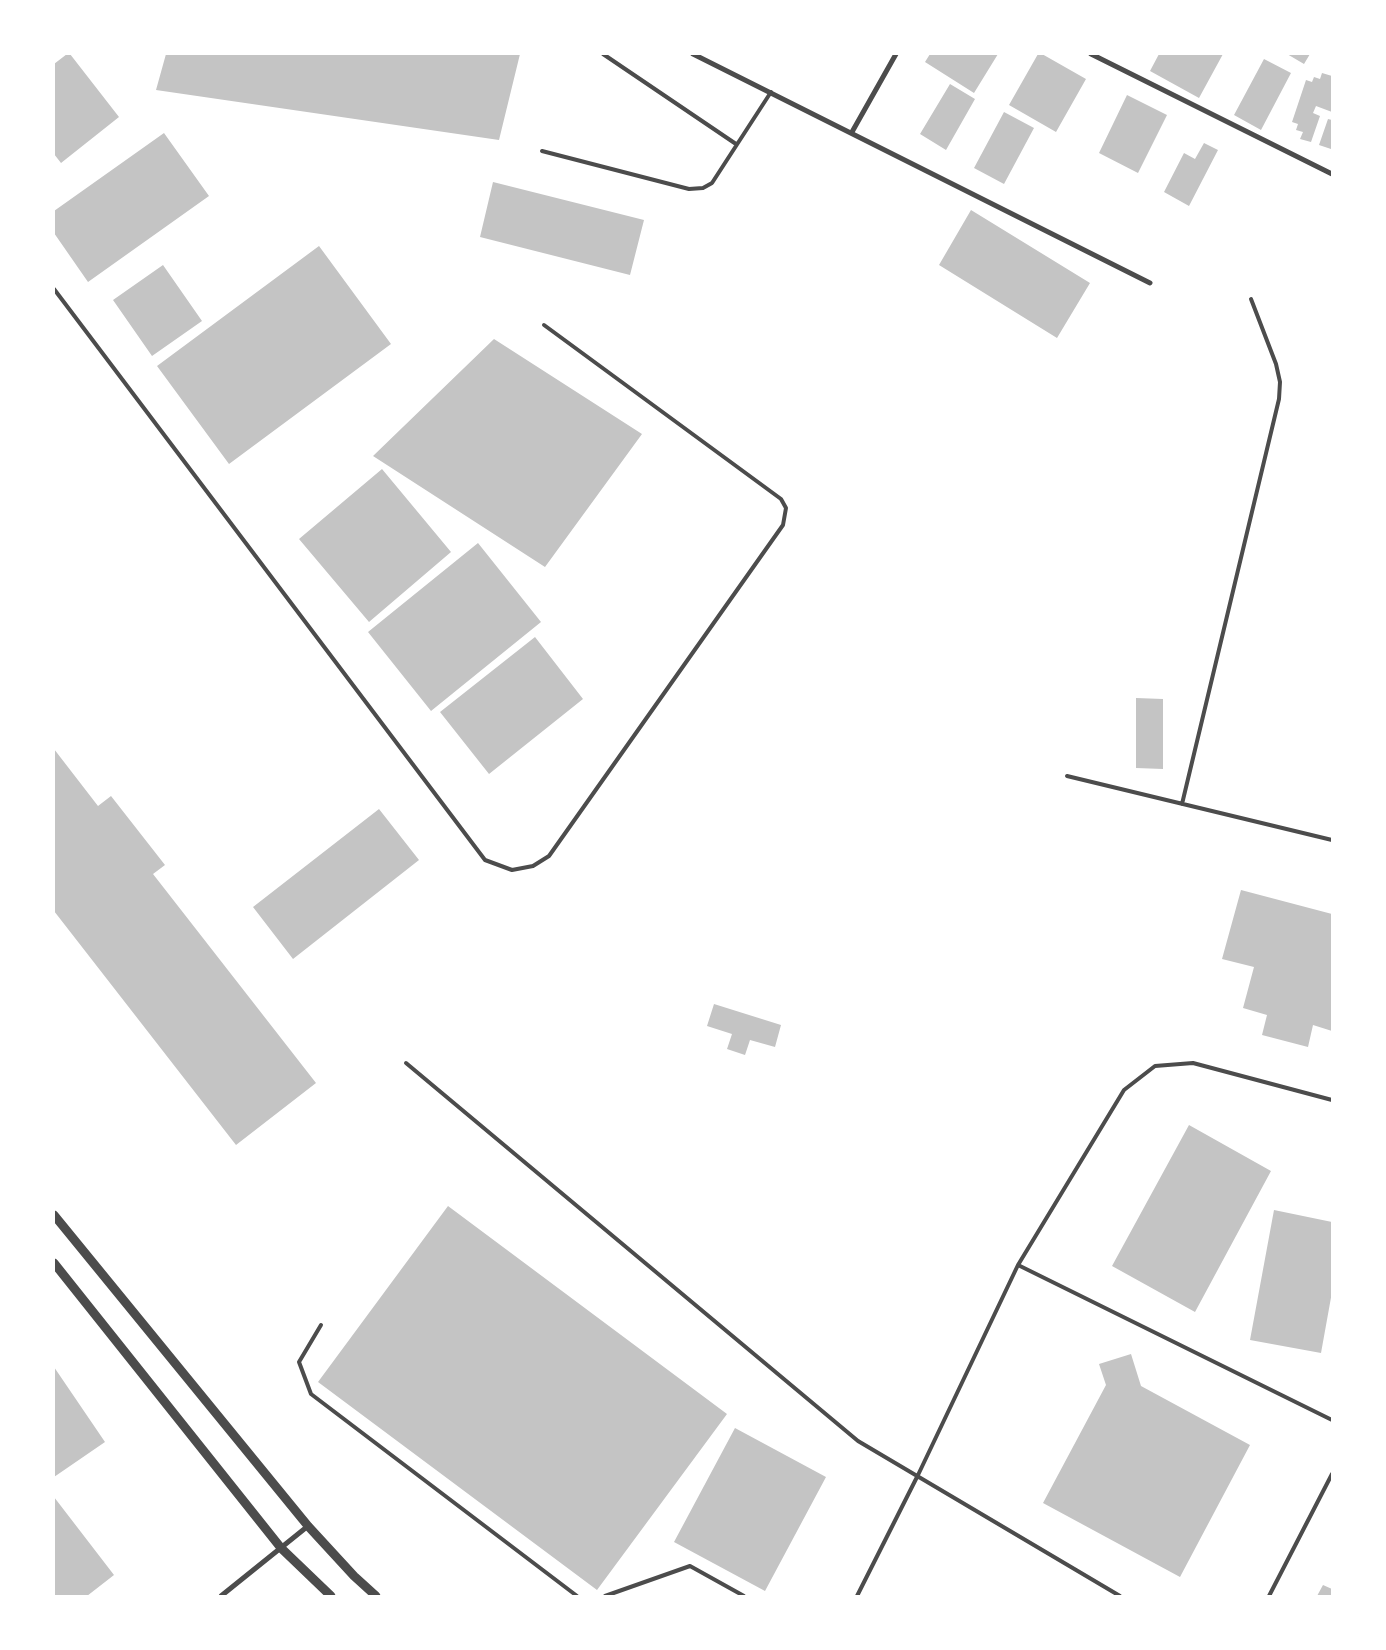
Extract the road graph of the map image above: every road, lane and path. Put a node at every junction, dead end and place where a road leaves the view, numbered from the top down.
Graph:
1 (603, 54) edge
2 (693, 54) edge
3 (896, 54) edge
4 (1091, 54) edge
5 (771, 92) junction
6 (852, 132) junction
7 (736, 144) junction
8 (542, 151) dead end
9 (1332, 174) edge
10 (1150, 283) dead end
11 (54, 289) edge
12 (1251, 299) dead end
13 (544, 325) dead end
14 (1067, 776) dead end
15 (1182, 804) junction
16 (1332, 840) edge
17 (406, 1063) dead end
18 (1332, 1100) edge
19 (54, 1215) edge
20 (54, 1263) edge
21 (1018, 1264) junction
22 (321, 1326) dead end
23 (1332, 1420) edge
24 (1332, 1474) edge
25 (918, 1475) junction
26 (308, 1526) junction
27 (281, 1548) junction
28 (221, 1596) edge
29 (331, 1596) edge
30 (376, 1596) edge
31 (577, 1596) edge
32 (605, 1596) edge
33 (744, 1596) edge
34 (857, 1596) edge
35 (1120, 1596) edge
36 (1269, 1596) edge

1 - 7 lane
2 - 5 street
3 - 6 street
4 - 9 street
5 - 6 street
5 - 7 lane
6 - 10 street
7 - 8 lane
11 - 13 lane
12 - 15 lane
14 - 15 lane
15 - 16 lane
17 - 25 lane
18 - 21 lane
19 - 26 street
20 - 27 street
21 - 23 lane
21 - 25 lane
22 - 31 lane
24 - 36 lane
25 - 34 lane
25 - 35 lane
26 - 27 street
26 - 30 street
27 - 28 street
27 - 29 street
32 - 33 lane

